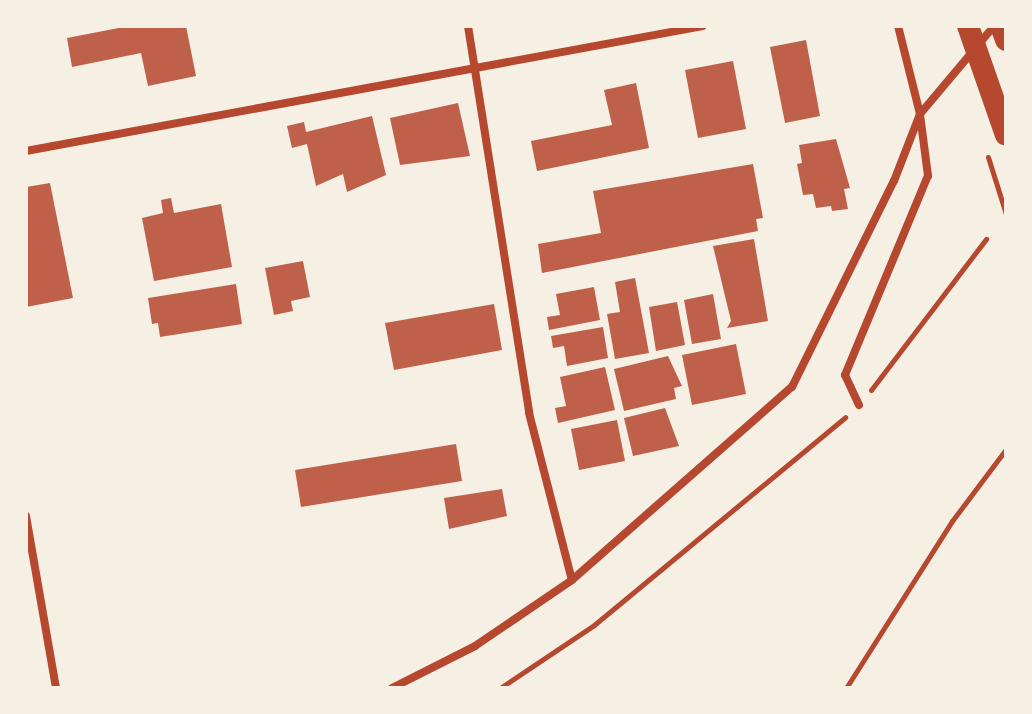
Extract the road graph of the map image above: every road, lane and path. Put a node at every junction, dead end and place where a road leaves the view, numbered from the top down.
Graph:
1 (468, 26) edge
2 (703, 26) edge
3 (898, 26) edge
4 (968, 26) edge
5 (994, 26) edge
6 (1001, 26) edge
7 (1006, 40) edge
8 (476, 68) junction
9 (920, 114) junction
10 (1006, 135) edge
11 (26, 151) edge
12 (986, 239) dead end
13 (859, 405) junction
14 (1006, 449) edge
15 (26, 516) edge
16 (572, 580) junction
17 (56, 688) edge
18 (392, 688) edge
19 (500, 688) edge
20 (846, 688) edge

1 - 8 street
2 - 8 street
3 - 9 street
4 - 10 highway
5 - 9 street
6 - 7 highway
8 - 11 street
8 - 16 street
9 - 13 street
9 - 16 street
12 - 13 path
13 - 19 path
14 - 20 path
15 - 17 street
16 - 18 street

